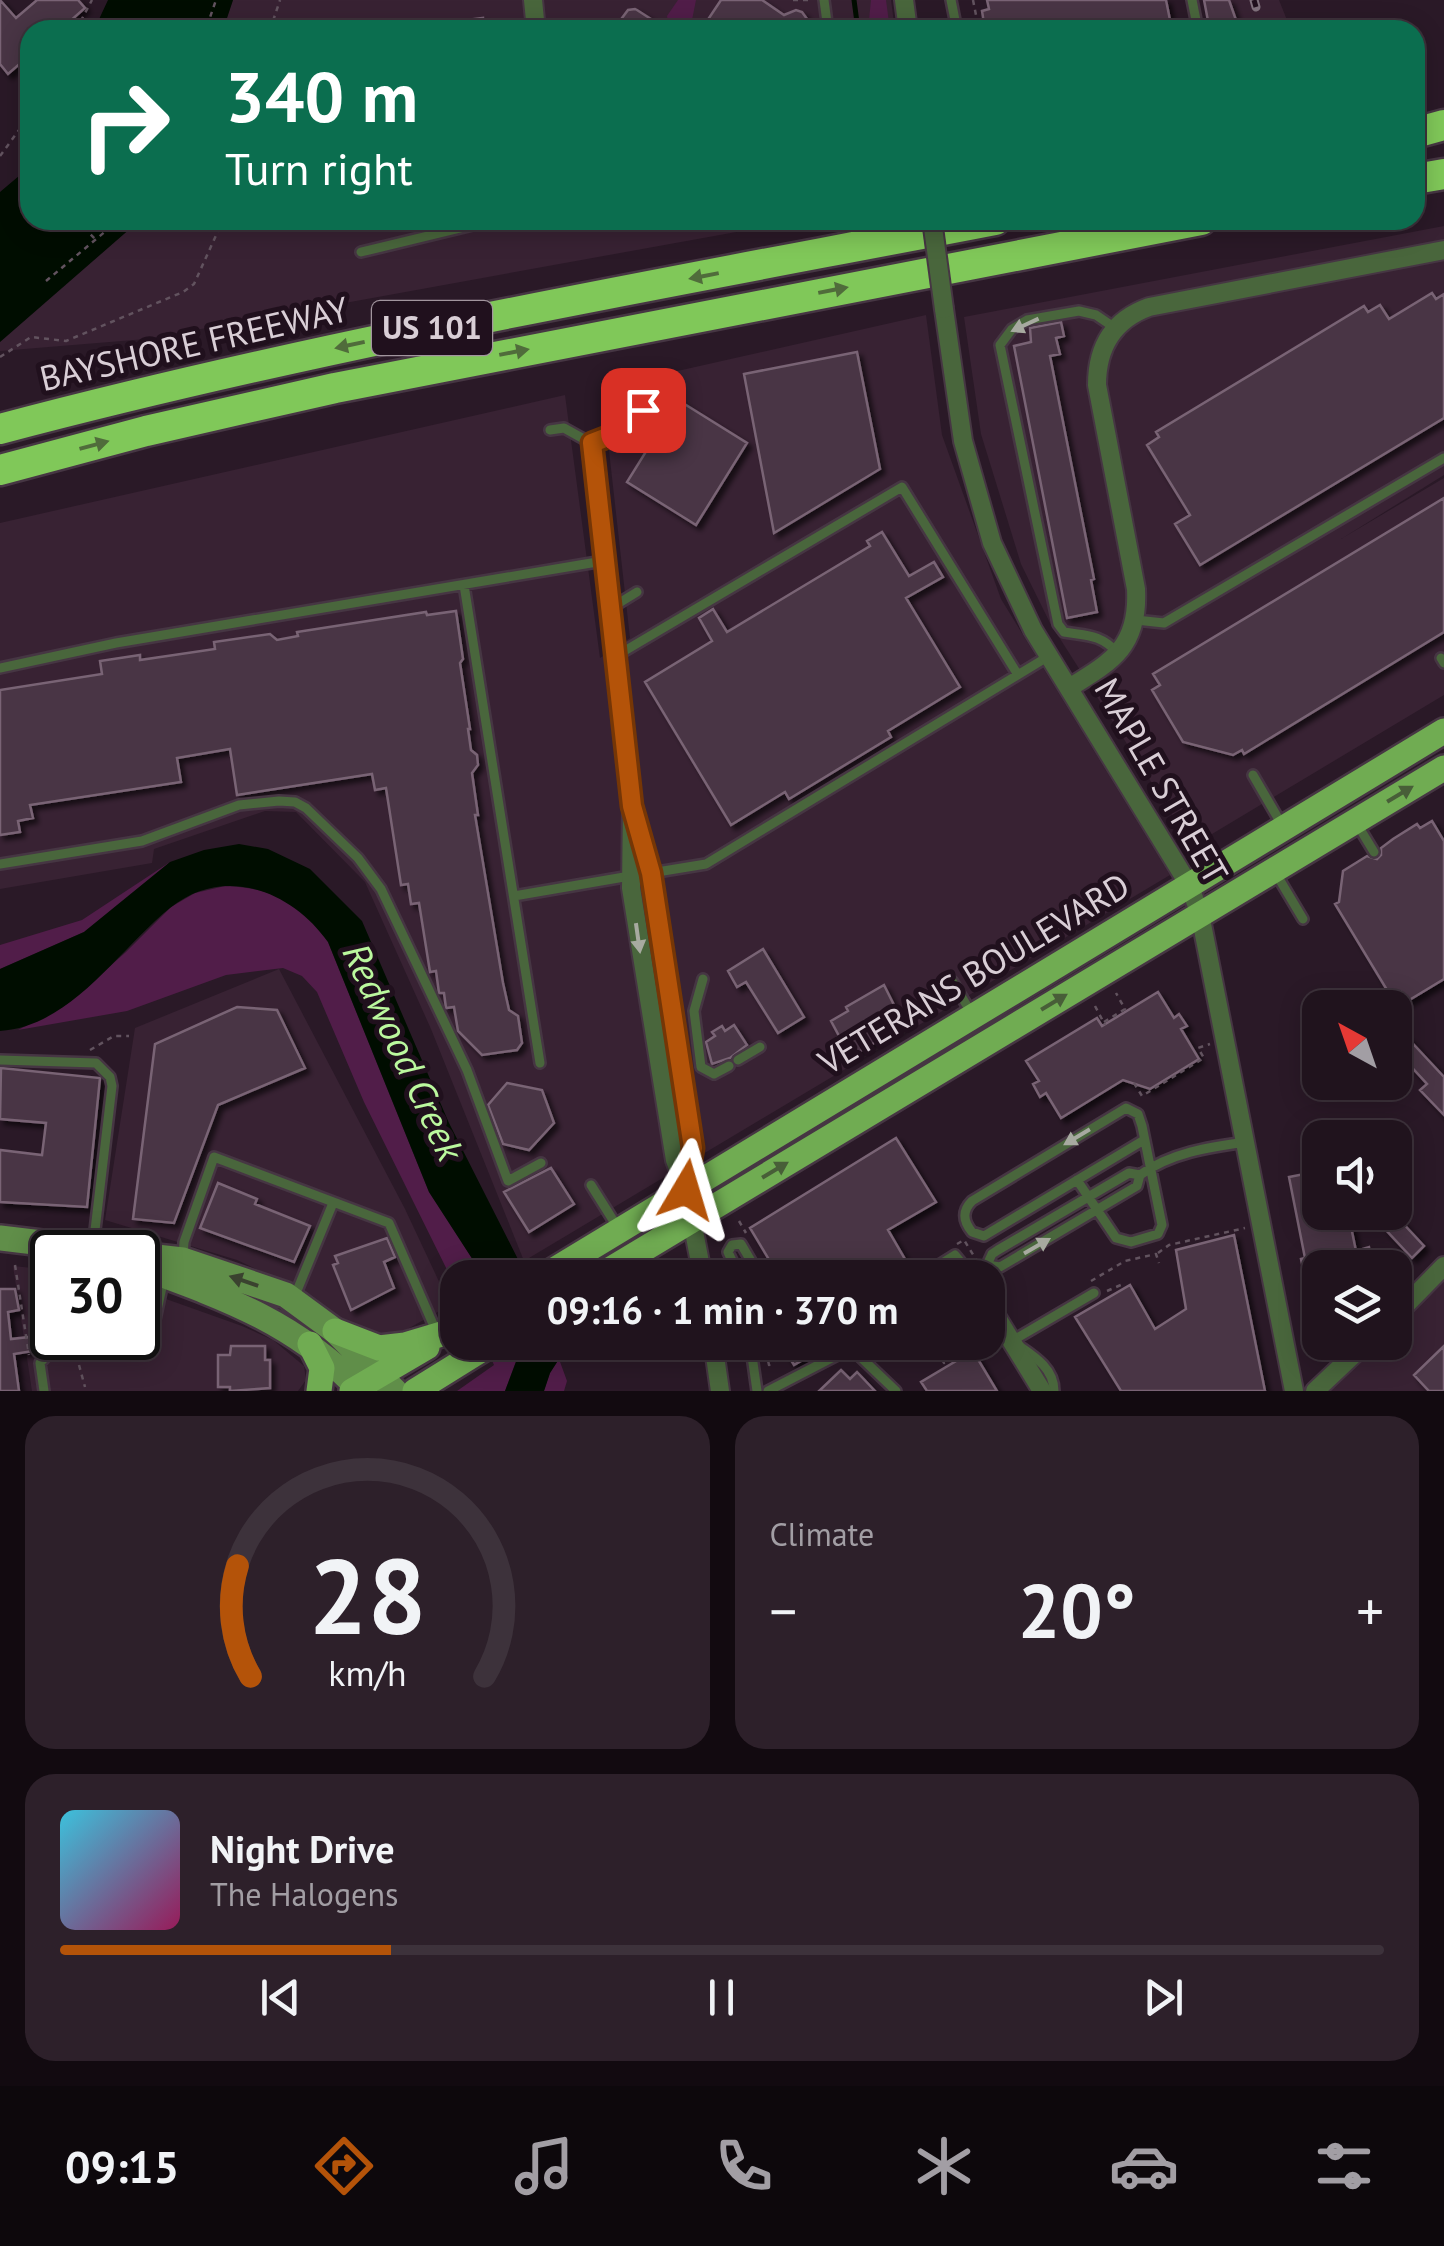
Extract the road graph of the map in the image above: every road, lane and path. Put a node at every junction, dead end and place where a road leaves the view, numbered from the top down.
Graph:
1 (793, 0) edge
2 (814, 11) dead end
3 (20, 128) edge
4 (0, 156) edge
5 (86, 230) edge
6 (108, 230) edge
7 (218, 230) edge
8 (452, 230) edge
9 (933, 230) edge
10 (943, 230) edge
11 (1149, 230) edge
12 (96, 240) junction
13 (1444, 250) edge
14 (361, 252) dead end
15 (46, 281) dead end
16 (1115, 328) junction
17 (0, 357) edge
18 (643, 410) dead end
19 (0, 429) edge
20 (550, 430) dead end
21 (592, 443) junction
22 (1444, 458) edge
23 (0, 470) edge
24 (604, 561) junction
25 (464, 584) junction
26 (637, 592) dead end
27 (611, 608) junction
28 (1136, 620) junction
29 (1118, 654) junction
30 (616, 656) junction
31 (1049, 656) junction
32 (0, 668) edge
33 (1018, 674) junction
34 (1068, 688) junction
35 (1444, 731) edge
36 (1444, 768) edge
37 (1373, 774) junction
38 (1252, 776) dead end
39 (632, 806) junction
40 (1355, 821) junction
41 (1284, 828) junction
42 (1374, 852) dead end
43 (0, 864) edge
44 (1274, 870) junction
45 (651, 873) junction
46 (631, 876) junction
47 (1189, 885) junction
48 (514, 896) junction
49 (1200, 914) junction
50 (1304, 919) dead end
51 (703, 979) dead end
52 (952, 981) dead end
53 (1116, 993) dead end
54 (1094, 1006) dead end
55 (974, 1016) junction
56 (129, 1036) dead end
57 (1210, 1044) dead end
58 (760, 1047) dead end
59 (88, 1051) dead end
60 (0, 1060) edge
61 (540, 1063) dead end
62 (1134, 1083) dead end
63 (1144, 1140) junction
64 (1246, 1142) junction
65 (541, 1163) dead end
66 (1150, 1168) junction
67 (1140, 1175) junction
68 (1077, 1180) junction
69 (592, 1185) dead end
70 (686, 1190) junction
71 (1088, 1198) junction
72 (333, 1204) junction
73 (1096, 1212) junction
74 (692, 1220) junction
75 (1246, 1228) dead end
76 (105, 1230) edge
77 (619, 1230) junction
78 (0, 1238) edge
79 (30, 1242) edge
80 (1156, 1254) dead end
81 (570, 1260) edge
82 (626, 1260) edge
83 (700, 1260) edge
84 (730, 1260) edge
85 (752, 1260) edge
86 (989, 1260) edge
87 (15, 1264) dead end
88 (1005, 1265) edge
89 (160, 1266) edge
90 (1444, 1266) edge
91 (160, 1271) edge
92 (177, 1274) junction
93 (1123, 1284) dead end
94 (1107, 1292) dead end
95 (1094, 1293) dead end
96 (1412, 1299) edge
97 (293, 1300) junction
98 (160, 1313) edge
99 (440, 1313) edge
100 (335, 1331) junction
101 (1005, 1332) edge
102 (440, 1334) edge
103 (440, 1339) edge
104 (1012, 1341) junction
105 (310, 1344) junction
106 (28, 1355) dead end
107 (43, 1360) edge
108 (465, 1360) edge
109 (474, 1360) edge
110 (716, 1360) edge
111 (753, 1360) edge
112 (1348, 1360) edge
113 (79, 1365) dead end
114 (388, 1382) edge
115 (85, 1387) dead end
116 (356, 1390) edge
117 (44, 1391) edge
118 (319, 1391) edge
119 (415, 1391) edge
120 (447, 1391) edge
121 (720, 1391) edge
122 (757, 1391) edge
123 (768, 1391) edge
124 (896, 1391) edge
125 (1042, 1391) edge
126 (1054, 1391) edge
127 (1294, 1391) edge
128 (1315, 1391) edge

1 - 2 path
3 - 4 path
5 - 12 path
6 - 12 path
7 - 17 path
8 - 14 lane
9 - 31 street, MAPLE STREET, bridge
10 -> 19 highway, BAYSHORE FREEWAY / US 101
23 -> 11 highway, US 101
12 - 15 path
13 - 16 street
16 - 28 street
16 -> 29 lane
18 - 21 lane
20 - 21 lane
21 - 24 street
22 - 28 lane
24 - 25 lane
24 - 27 street
25 - 32 lane
25 - 48 lane
26 - 27 lane
27 - 30 street
28 - 29 street
29 - 34 street
30 - 33 lane
30 - 39 street
31 - 33 lane
31 - 34 street, MAPLE STREET
33 - 45 lane
34 - 47 street, MAPLE STREET
35 - 37 main road, VETERANS BOULEVARD
40 -> 36 main road, VETERANS BOULEVARD
37 - 40 main road
37 - 41 main road, VETERANS BOULEVARD
38 - 41 lane
39 - 45 street
39 - 46 street
40 - 42 lane
40 - 44 main road, VETERANS BOULEVARD
41 - 47 main road, VETERANS BOULEVARD
43 - 65 lane
44 - 49 main road, VETERANS BOULEVARD
44 - 50 lane
45 - 46 lane
45 - 70 street
46 - 48 lane
46 -> 70 street
47 - 49 street, MAPLE STREET
47 - 55 main road, VETERANS BOULEVARD
48 - 61 lane
49 - 64 street, MAPLE STREET
74 -> 49 main road, VETERANS BOULEVARD
51 - 58 lane
52 - 55 lane
53 - 54 path
55 - 70 main road, VETERANS BOULEVARD
56 - 59 path
57 - 62 path
60 - 76 lane
63 - 66 lane
63 - 68 lane
63 -> 68 lane
64 - 66 lane
64 - 127 street, MAPLE STREET
66 - 67 lane
66 - 73 lane
67 - 71 lane
67 - 73 lane
68 - 71 lane
69 - 77 lane
70 - 74 street
70 - 77 main road, VETERANS BOULEVARD
71 - 73 lane
71 - 86 lane
72 - 92 lane
72 - 97 lane
72 - 99 lane
88 -> 73 lane
74 - 82 main road, VETERANS BOULEVARD
74 - 83 street
75 - 80 path
77 - 81 main road, VETERANS BOULEVARD
78 - 79 street
84 - 85 lane
87 - 106 path
89 - 92 street
90 - 96 street
91 - 92 street
97 -> 92 street
92 - 98 lane
92 - 105 street
93 - 94 path
95 - 104 lane
97 - 100 street
100 - 102 main road
100 - 114 street
101 - 104 street
103 - 114 main road
104 - 125 street
104 - 126 lane
105 - 116 street
105 - 118 main road
107 - 117 lane
108 - 119 main road
109 - 120 main road
110 - 121 street
111 - 122 lane
112 - 128 street
113 - 115 path
114 - 116 main road
123 - 124 lane

